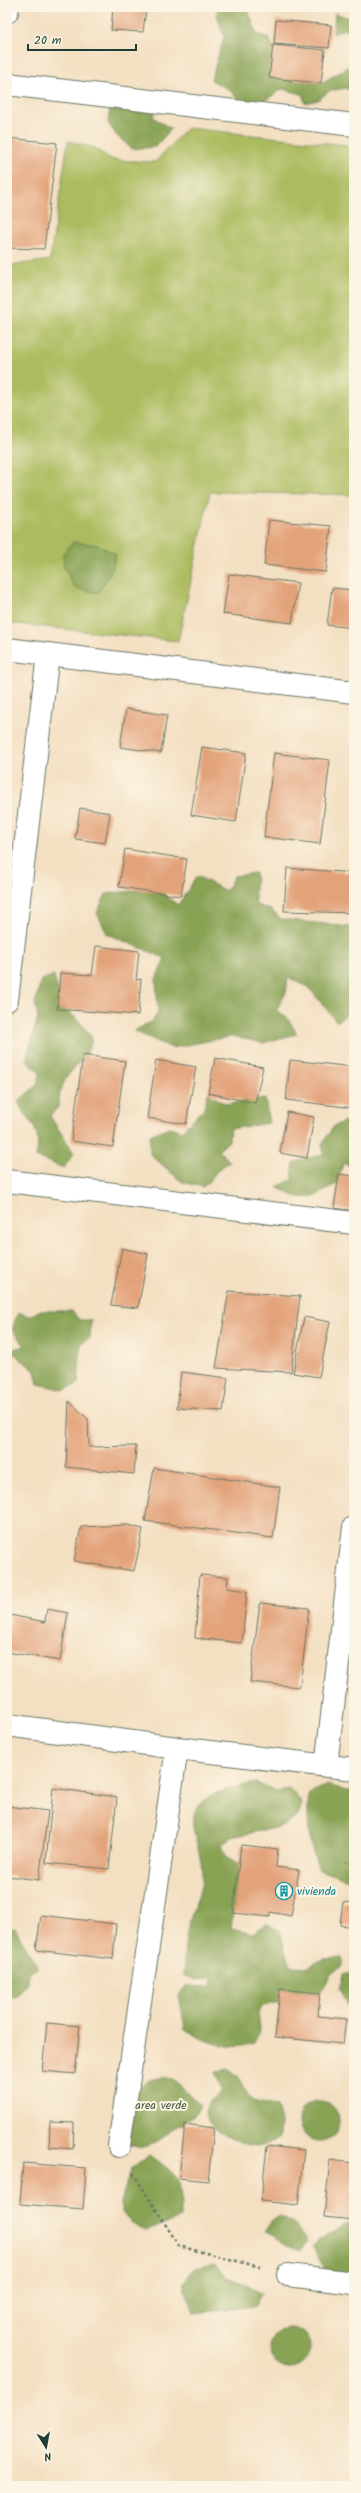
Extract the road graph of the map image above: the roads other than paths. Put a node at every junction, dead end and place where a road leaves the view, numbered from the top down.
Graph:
1 (8, 7) edge
2 (7, 12) edge
3 (7, 84) edge
4 (354, 125) edge
5 (7, 649) edge
6 (48, 654) junction
7 (354, 692) edge
8 (7, 1000) edge
9 (7, 1181) edge
10 (354, 1223) edge
11 (354, 1527) edge
12 (7, 1725) edge
13 (177, 1748) junction
14 (326, 1766) junction
15 (354, 1769) edge
16 (119, 2146) road end
17 (288, 2274) road end
18 (354, 2283) edge

1 - 2 street
3 - 4 street
5 - 6 street
6 - 7 street
6 - 8 street
9 - 10 street
11 - 14 street
12 - 13 street
13 - 14 street
13 - 16 street
14 - 15 street
17 - 18 street

